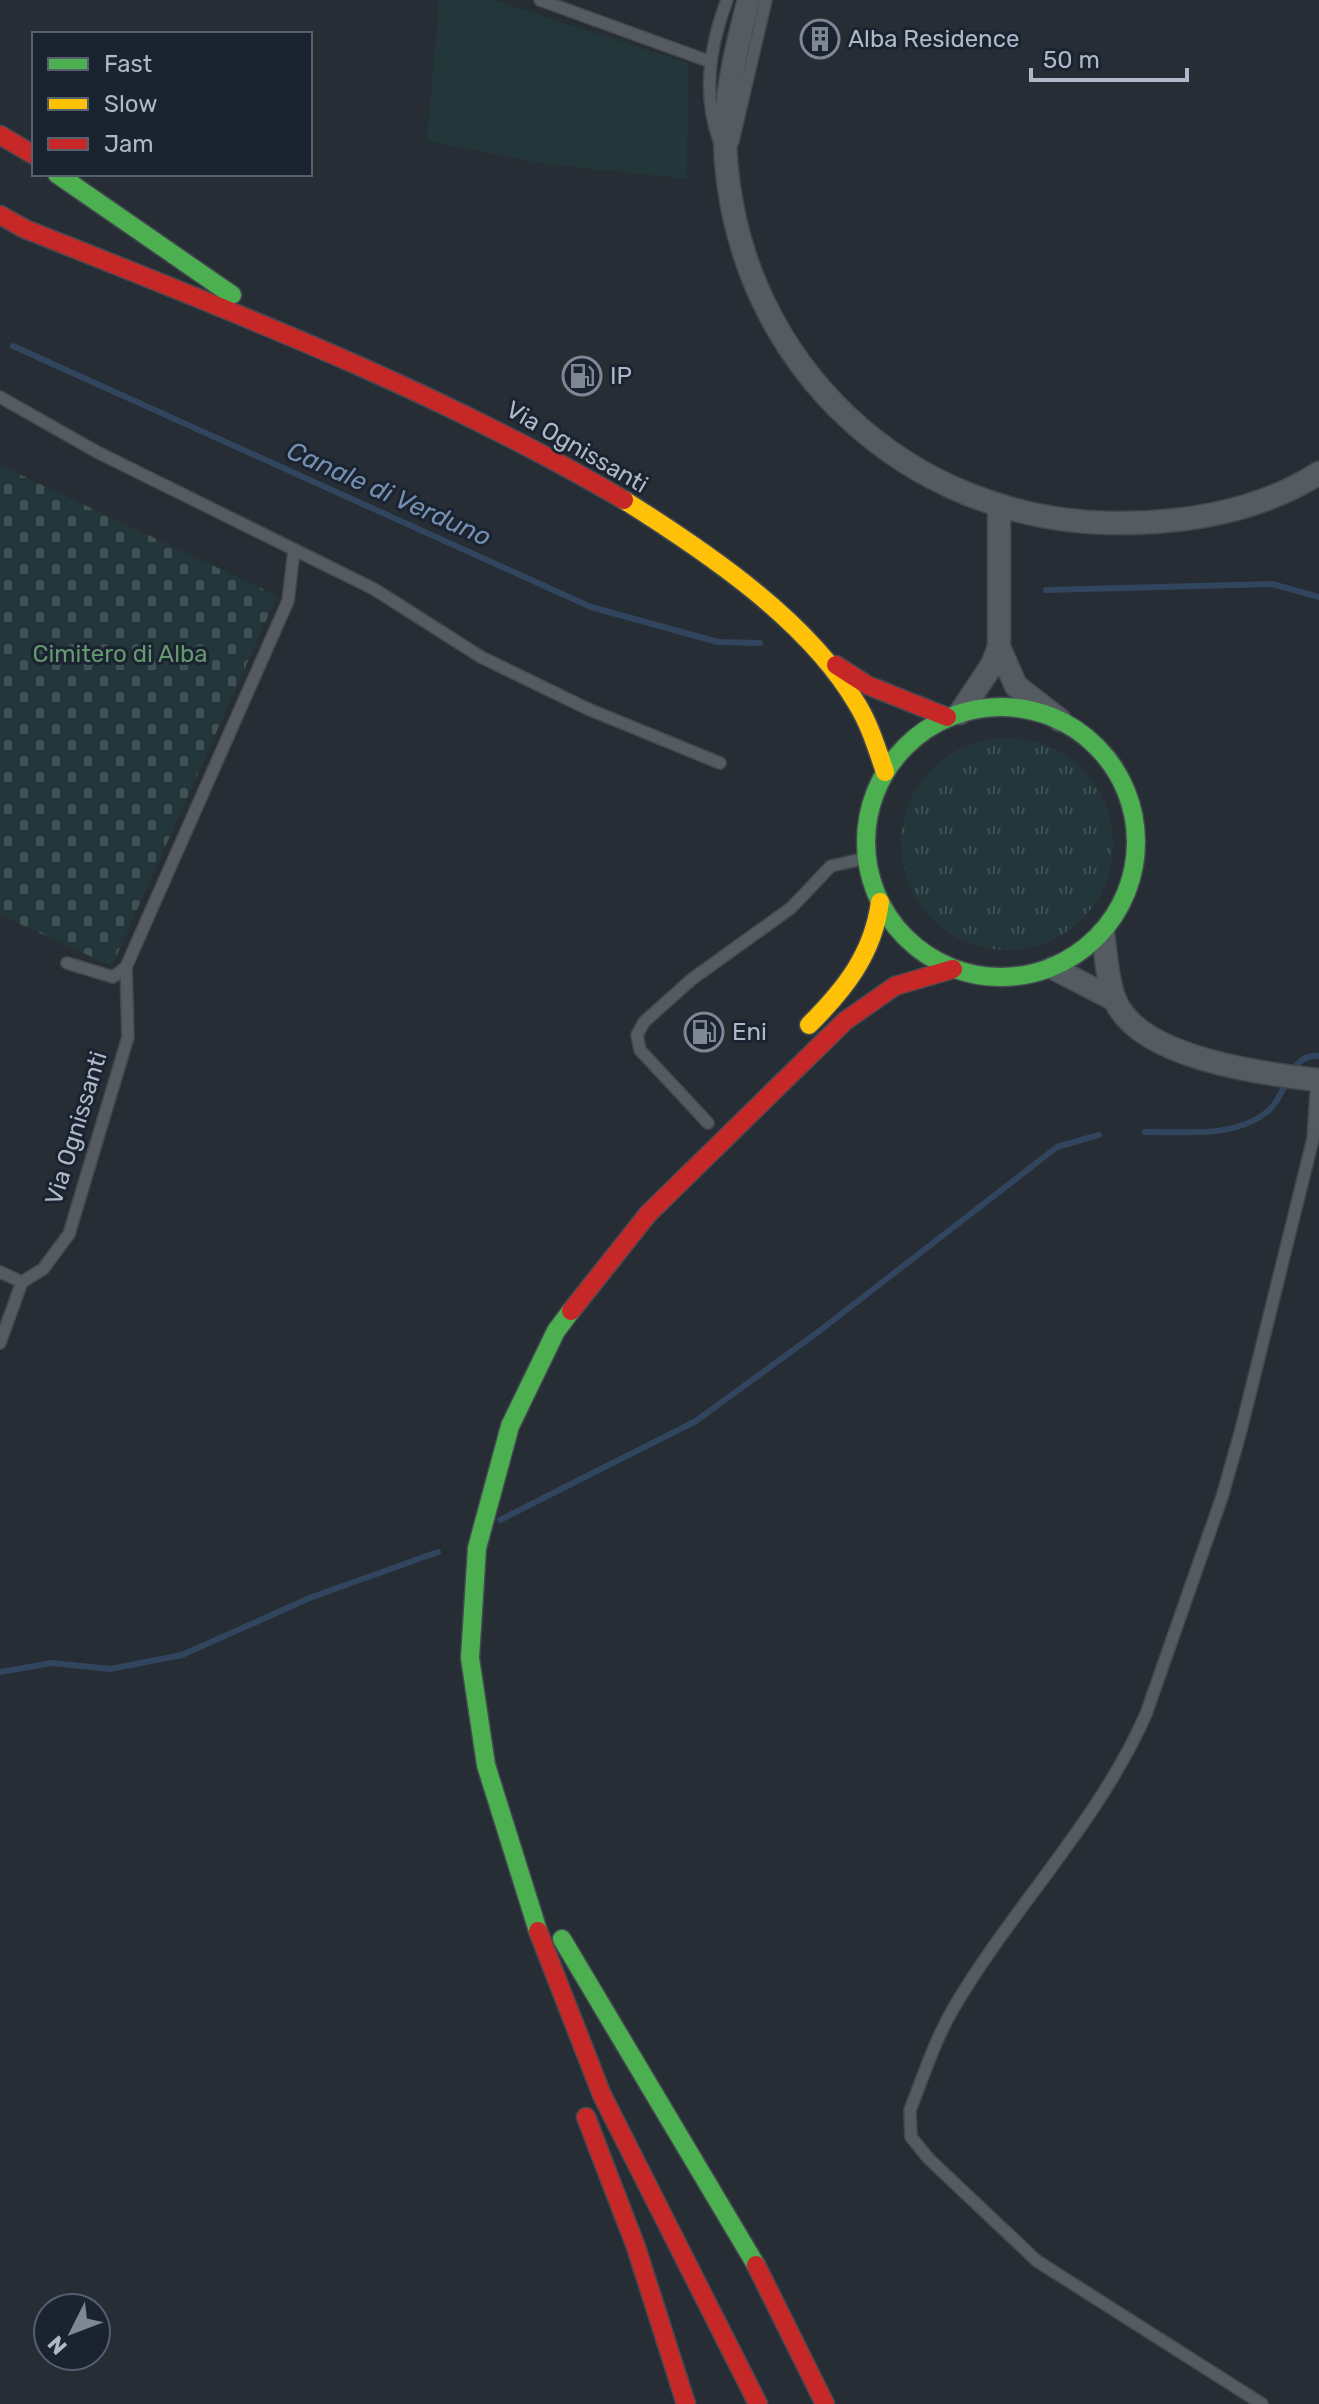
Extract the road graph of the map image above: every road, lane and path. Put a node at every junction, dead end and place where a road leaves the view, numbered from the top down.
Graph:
1 (540, 0) edge
2 (727, 0) edge
3 (749, 0) edge
4 (766, 0) edge
5 (711, 62) junction
6 (0, 135) edge
7 (32, 154) edge
8 (726, 161) junction
9 (60, 176) edge
10 (0, 215) edge
11 (285, 332) junction
12 (0, 397) edge
13 (1319, 473) edge
14 (999, 507) junction
15 (294, 550) junction
16 (999, 647) junction
17 (815, 651) junction
18 (954, 715) junction
19 (1060, 720) junction
20 (720, 763) dead end
21 (885, 772) junction
22 (867, 858) junction
23 (880, 902) junction
24 (1103, 933) junction
25 (67, 963) dead end
26 (126, 967) junction
27 (1053, 968) junction
28 (953, 969) junction
29 (1115, 1000) junction
30 (797, 1037) dead end
31 (1315, 1079) edge
32 (708, 1123) dead end
33 (0, 1272) edge
34 (22, 1282) junction
35 (0, 1343) edge
36 (465, 1518) dead end
37 (459, 1715) dead end
38 (508, 1842) junction
39 (579, 2099) dead end
40 (636, 2247) junction
41 (691, 2359) dead end
42 (686, 2404) edge
43 (758, 2404) edge
44 (825, 2404) edge
45 (1262, 2404) edge

1 - 5 lane
2 - 5 lane
3 - 8 street
4 - 8 lane
5 - 8 lane
6 - 7 main road
8 - 14 street
9 - 11 main road, Via Ognissanti
10 - 11 main road, Via Ognissanti
11 - 17 main road, Via Ognissanti
12 - 15 lane
13 - 14 street
14 - 16 street
15 - 20 lane
15 - 26 lane, Via Ognissanti
16 - 18 street
16 - 19 street
17 - 18 main road, Via Ognissanti
17 - 21 main road, Via Ognissanti
18 - 19 main road
18 - 21 main road
19 - 24 main road
21 - 22 main road
22 - 23 main road
22 - 32 lane
23 - 28 main road
23 - 30 main road
24 - 27 main road
24 - 29 street
25 - 26 lane
26 - 34 lane, Via Ognissanti
27 - 28 main road
27 - 29 street
28 - 38 main road
29 - 31 street
31 - 45 lane
33 - 34 lane
34 - 35 lane
36 - 37 main road
38 - 43 main road
38 - 44 main road
39 - 40 main road
40 - 41 main road
40 - 42 main road

